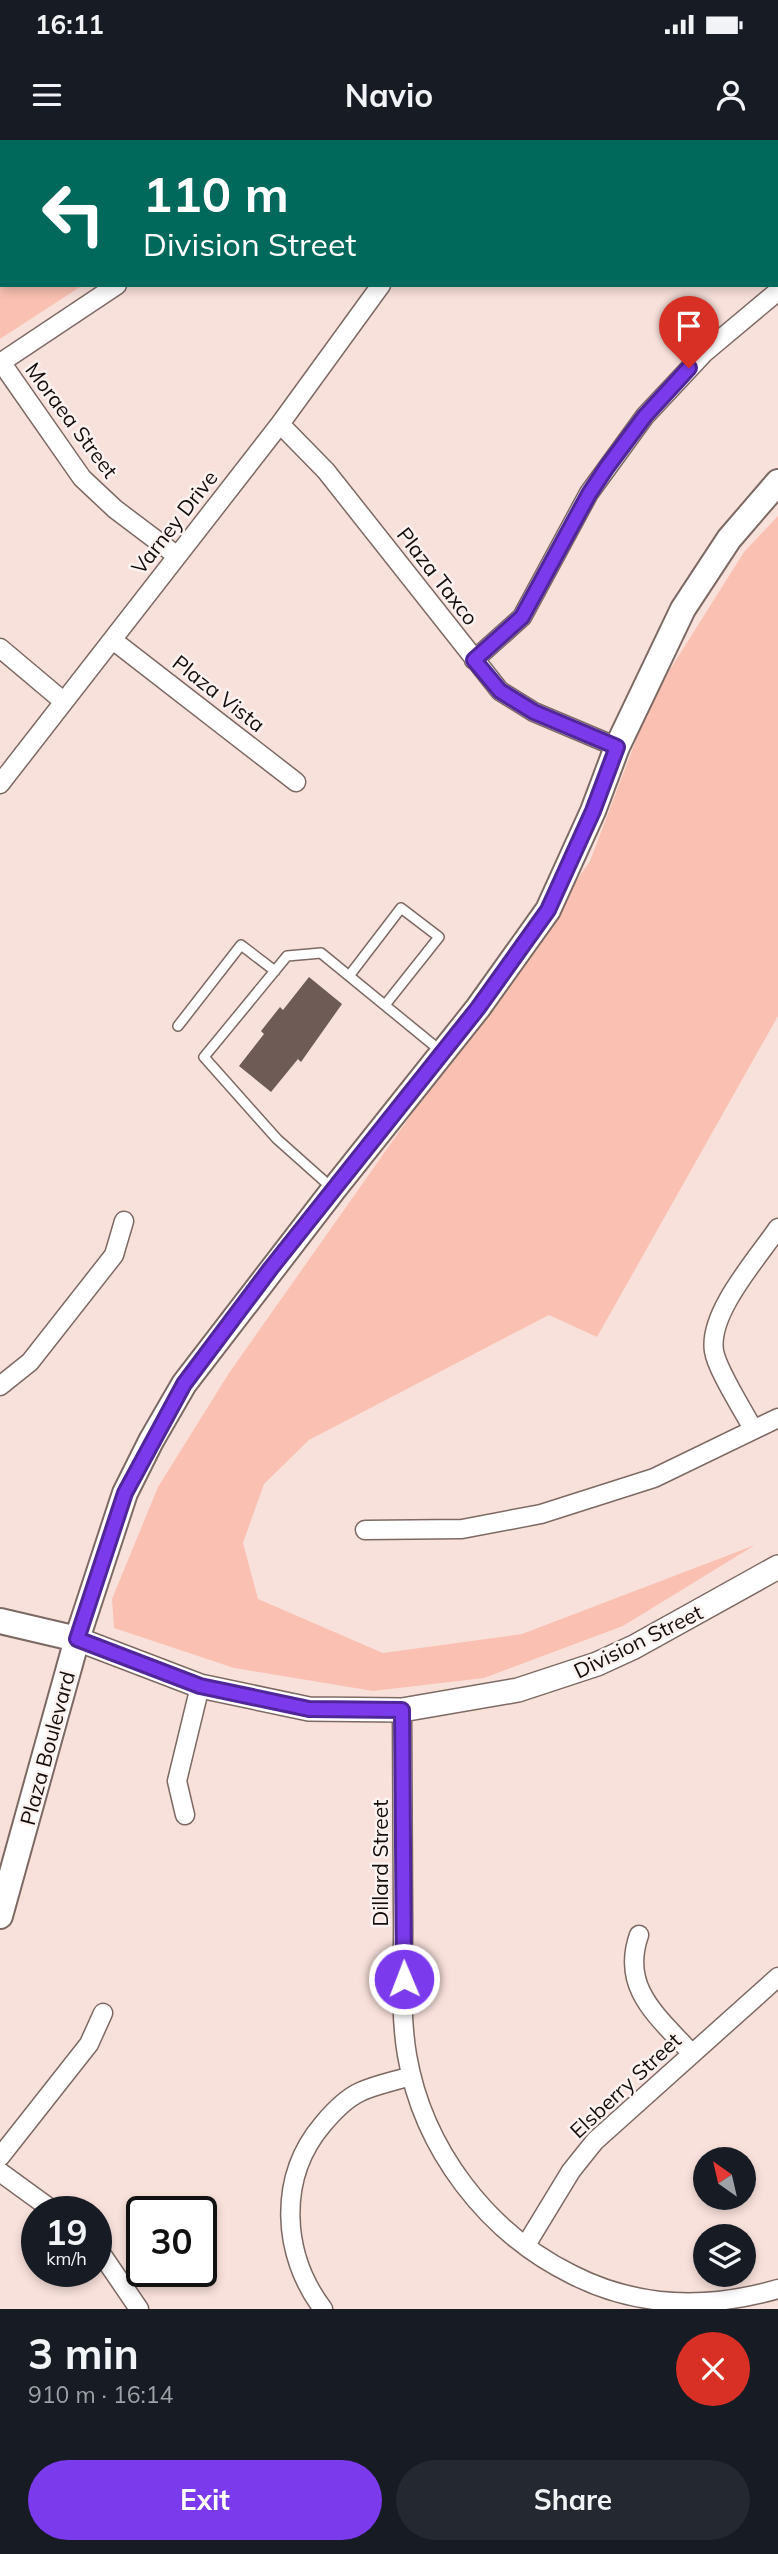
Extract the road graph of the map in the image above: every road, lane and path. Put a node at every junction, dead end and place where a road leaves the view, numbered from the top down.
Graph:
1 (114, 287) edge
2 (379, 287) edge
3 (778, 291) edge
4 (0, 362) edge
5 (280, 424) junction
6 (778, 482) edge
7 (176, 555) junction
8 (114, 641) junction
9 (0, 648) edge
10 (474, 660) junction
11 (63, 701) junction
12 (617, 747) junction
13 (296, 782) dead end
14 (0, 784) edge
15 (275, 971) junction
16 (349, 976) junction
17 (385, 1004) junction
18 (178, 1026) dead end
19 (442, 1052) junction
20 (334, 1189) junction
21 (124, 1221) dead end
22 (778, 1228) edge
23 (0, 1386) edge
24 (778, 1418) edge
25 (753, 1429) junction
26 (365, 1530) dead end
27 (778, 1567) edge
28 (0, 1621) edge
29 (77, 1639) junction
30 (200, 1686) junction
31 (402, 1710) junction
32 (185, 1815) dead end
33 (1, 1909) edge
34 (639, 1935) dead end
35 (778, 1977) edge
36 (103, 2013) dead end
37 (692, 2053) junction
38 (411, 2076) junction
39 (0, 2157) edge
40 (0, 2172) edge
41 (33, 2196) edge
42 (526, 2245) junction
43 (112, 2269) edge
44 (778, 2289) edge
45 (746, 2304) edge
46 (139, 2309) edge
47 (323, 2309) edge

1 - 4 street
2 - 5 street, Varney Drive
3 - 10 street
4 - 7 street, Moraea Street
5 - 7 street, Varney Drive
5 - 10 street, Plaza Taxco
6 - 12 main road, Plaza Boulevard
7 - 8 street, Varney Drive
8 - 11 street, Varney Drive
8 - 13 street, Plaza Vista
9 - 11 street
10 - 12 street, Plaza Taxco
11 - 14 street, Varney Drive
12 - 19 main road, Plaza Boulevard
15 - 16 lane
15 - 18 lane
15 - 20 lane
16 - 17 lane
16 - 17 lane
17 - 19 lane
19 - 20 main road, Plaza Boulevard
20 - 29 main road, Plaza Boulevard
21 - 23 street
22 - 25 street
24 - 25 street
25 - 26 street
27 - 31 street, Division Street
28 - 29 main road, Division Street
29 - 30 street, Division Street
29 - 33 main road, Plaza Boulevard
30 - 31 street, Division Street
30 - 32 street
31 - 38 street, Dillard Street
34 - 37 street
35 - 37 street, Elsberry Street
36 - 39 street
37 - 42 street, Elsberry Street
38 - 42 street, Dillard Street
38 - 47 street
40 - 41 street
42 - 45 street, Dillard Street
43 - 46 street
44 - 45 street, Dillard Street

